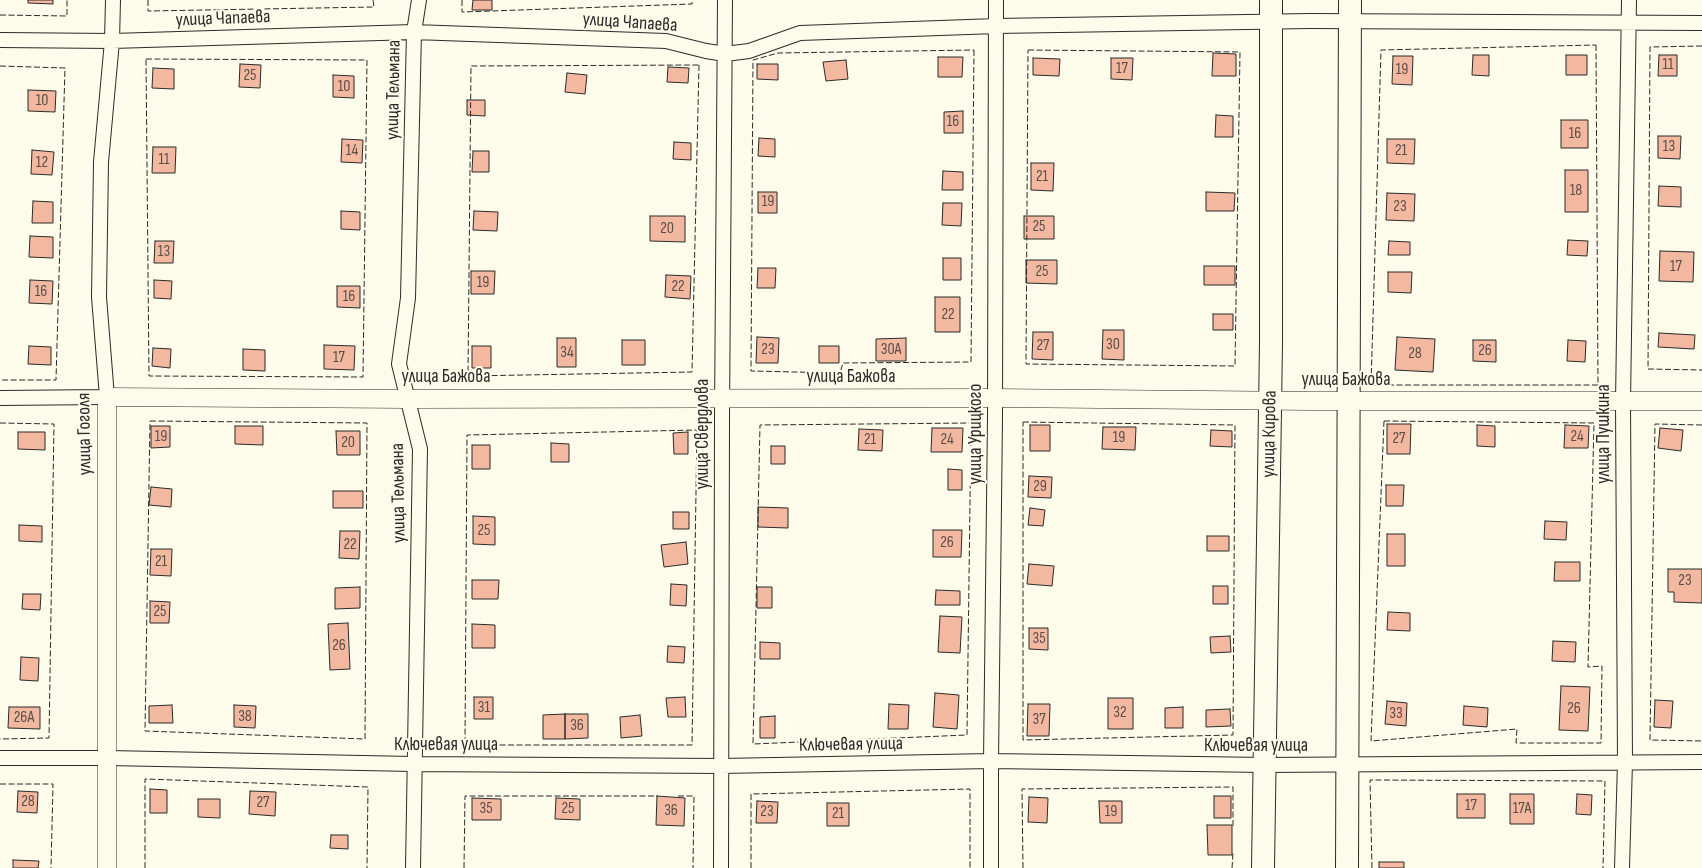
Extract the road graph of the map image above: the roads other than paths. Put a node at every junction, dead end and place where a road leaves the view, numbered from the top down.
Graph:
1 (113, 0) edge
2 (419, 0) edge
3 (725, 0) edge
4 (996, 0) edge
5 (1629, 0) edge
6 (1271, 11) edge
7 (1350, 11) edge
8 (1702, 23) edge
9 (1629, 24) junction
10 (996, 26) junction
11 (414, 32) junction
12 (0, 40) edge
13 (112, 41) junction
14 (725, 54) junction
15 (107, 397) junction
16 (0, 398) edge
17 (722, 398) junction
18 (995, 398) junction
19 (408, 399) junction
20 (1270, 401) junction
21 (1349, 401) junction
22 (1702, 401) edge
23 (1623, 402) junction
24 (0, 758) edge
25 (108, 758) junction
26 (991, 761) junction
27 (1625, 762) junction
28 (1702, 762) edge
29 (413, 764) junction
30 (1265, 765) junction
31 (1347, 765) junction
32 (721, 766) junction
33 (107, 868) edge
34 (412, 868) edge
35 (721, 868) edge
36 (991, 868) edge
37 (1263, 868) edge
38 (1347, 868) edge
39 (1622, 868) edge

1 - 13 street, улица Гоголя
2 - 11 street, улица Тельмана
3 - 14 street, улица Свердлова
4 - 10 street, улица Урицкого
5 - 9 street, улица Пушкина
6 - 7 street, улица Чапаева
6 - 10 street, улица Чапаева
6 - 20 main road, улица Кирова
7 - 9 street, улица Чапаева
7 - 21 main road
8 - 9 street, улица Чапаева
9 - 23 street, улица Пушкина
10 - 14 street, улица Чапаева
10 - 18 street, улица Урицкого
11 - 13 street, улица Чапаева
11 - 14 street, улица Чапаева
11 - 19 street, улица Тельмана
12 - 13 street, улица Чапаева
13 - 15 street, улица Гоголя
14 - 17 street, улица Свердлова
15 - 16 street, улица Бажова
15 - 19 street, улица Бажова
15 - 25 street, улица Гоголя
17 - 18 street, улица Бажова
17 - 19 street, улица Бажова
17 - 32 street, улица Свердлова
18 - 20 street, улица Бажова
18 - 26 street, улица Урицкого
19 - 29 street, улица Тельмана
20 - 21 street, улица Бажова
20 - 30 main road, улица Кирова
21 - 23 street, улица Бажова
21 - 31 main road
22 - 23 street, улица Бажова
23 - 27 street, улица Пушкина
24 - 25 street, Ключевая улица
25 - 29 street, Ключевая улица
25 - 33 street, улица Гоголя
26 - 30 street, Ключевая улица
26 - 32 street, Ключевая улица
26 - 36 street, улица Урицкого
27 - 28 street, Ключевая улица
27 - 31 street, Ключевая улица
27 - 39 street, улица Пушкина
29 - 32 street, Ключевая улица
29 - 34 street, улица Тельмана
30 - 31 street, Ключевая улица
30 - 37 main road, улица Кирова
31 - 38 main road
32 - 35 street, улица Свердлова

